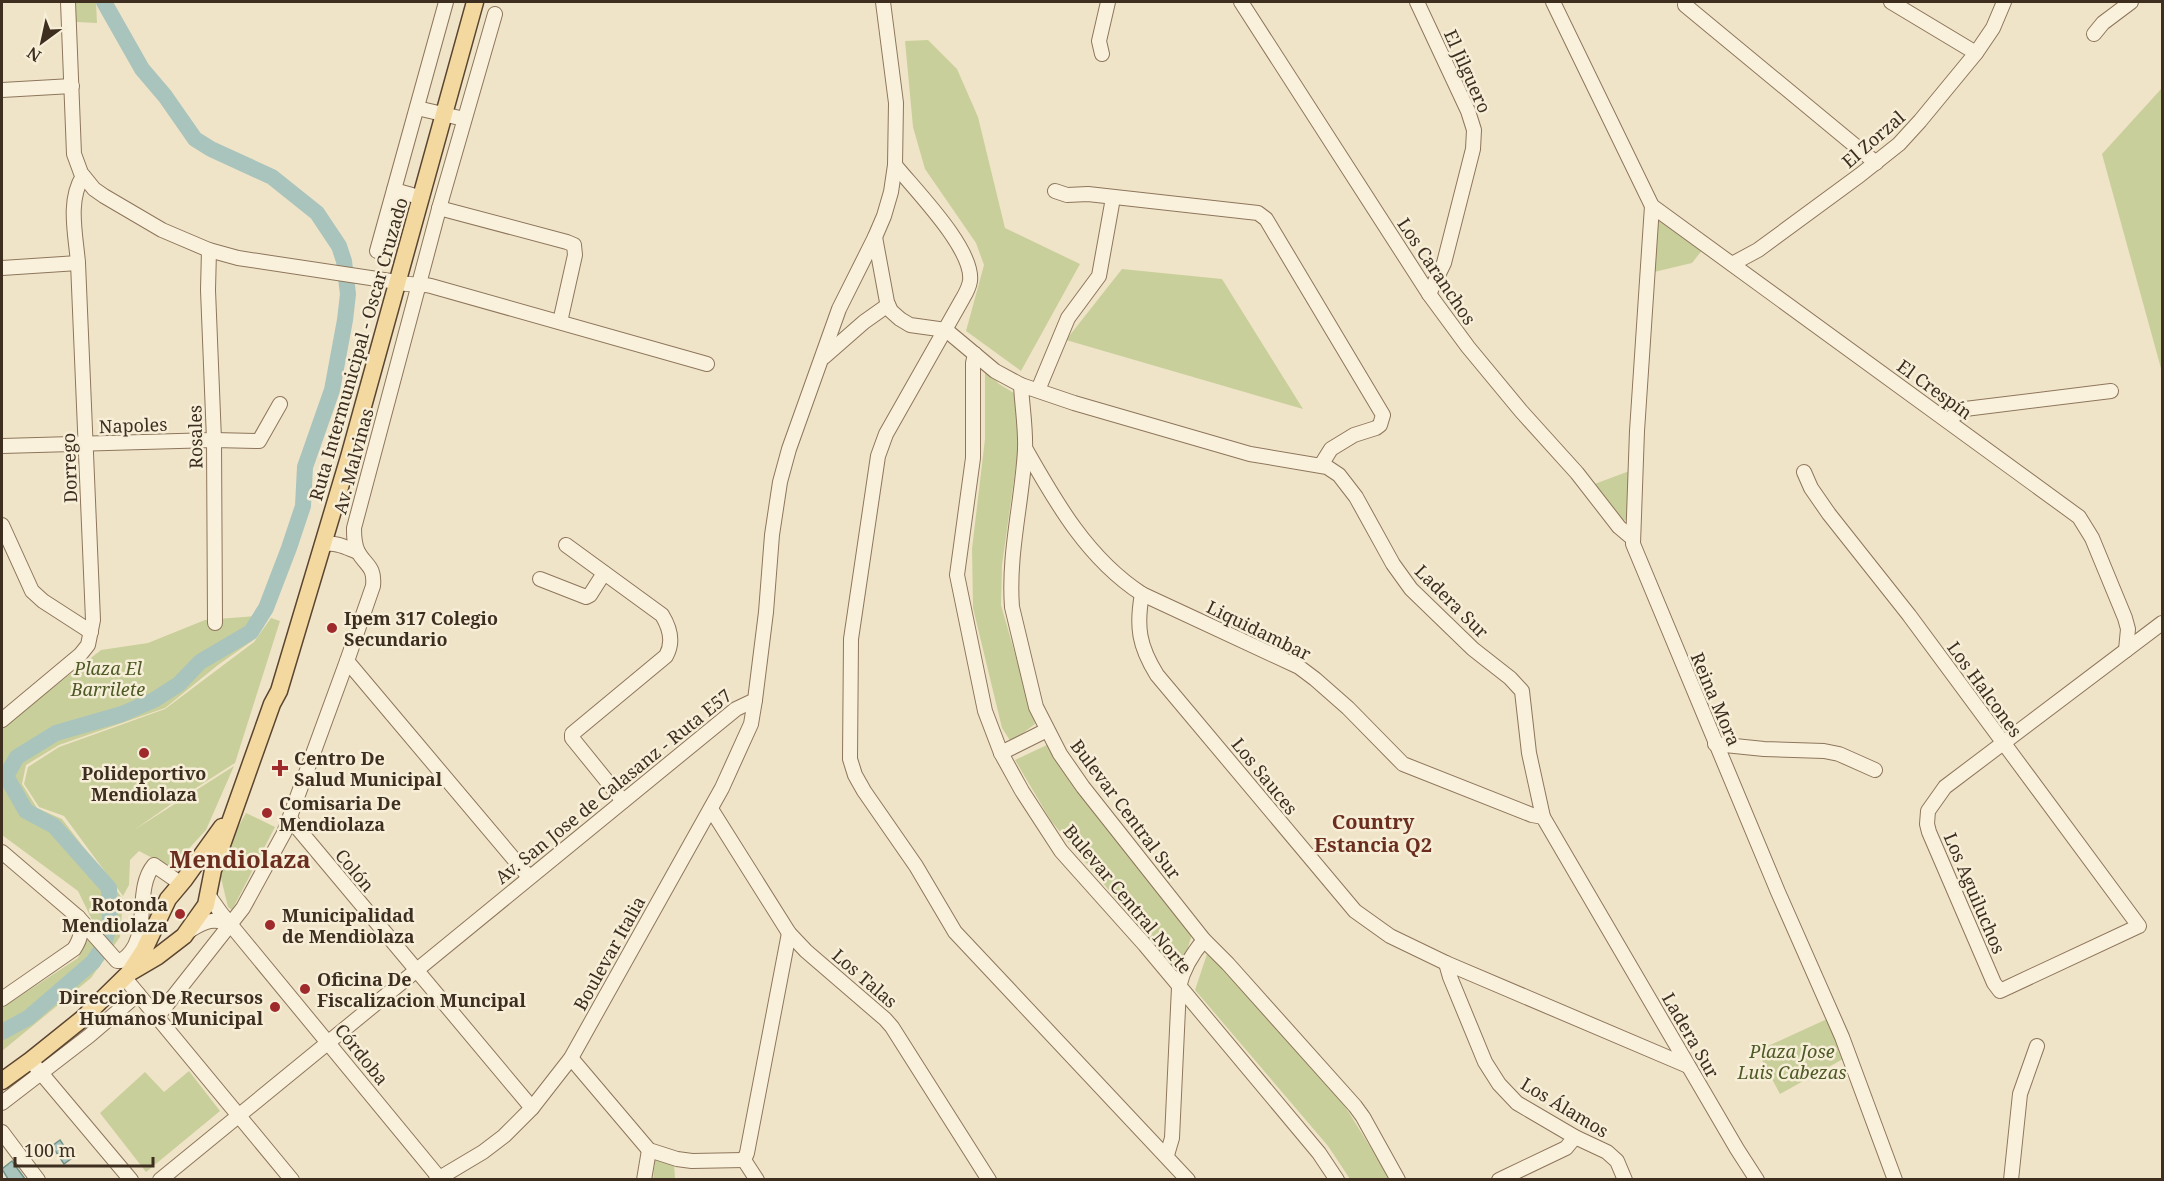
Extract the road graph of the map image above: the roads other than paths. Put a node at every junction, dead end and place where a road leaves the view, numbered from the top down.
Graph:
1 (68, 2) edge
2 (446, 2) edge
3 (465, 2) edge
4 (475, 2) edge
5 (883, 2) edge
6 (1108, 2) edge
7 (1241, 2) edge
8 (1417, 2) edge
9 (1553, 2) edge
10 (1891, 2) edge
11 (2131, 2) edge
12 (2003, 4) edge
13 (1684, 5) dead end
14 (495, 14) dead end
15 (2094, 34) dead end
16 (1976, 52) junction
17 (1102, 54) dead end
18 (72, 86) junction
19 (2, 90) edge
20 (417, 108) junction
21 (439, 113) junction
22 (464, 119) junction
23 (1876, 163) junction
24 (895, 165) junction
25 (83, 176) junction
26 (394, 190) junction
27 (1055, 191) dead end
28 (412, 195) junction
29 (1113, 198) junction
30 (1652, 206) junction
31 (439, 208) junction
32 (875, 237) junction
33 (209, 250) junction
34 (377, 251) dead end
35 (78, 263) junction
36 (1732, 264) junction
37 (2, 268) edge
38 (392, 281) junction
39 (420, 284) junction
40 (1429, 294) junction
41 (888, 305) junction
42 (560, 322) junction
43 (946, 330) junction
44 (401, 351) junction
45 (975, 354) junction
46 (822, 358) junction
47 (707, 364) dead end
48 (1021, 385) junction
49 (1038, 390) junction
50 (2111, 391) dead end
51 (280, 404) dead end
52 (1947, 420) junction
53 (214, 440) junction
54 (87, 444) junction
55 (2, 446) edge
56 (1025, 448) junction
57 (349, 457) junction
58 (1321, 465) junction
59 (1804, 472) dead end
60 (2, 525) edge
61 (1632, 538) junction
62 (322, 545) junction
63 (566, 545) dead end
64 (358, 552) junction
65 (604, 573) junction
66 (540, 579) dead end
67 (1142, 594) junction
68 (215, 623) dead end
69 (2163, 623) edge
70 (91, 632) junction
71 (2126, 650) junction
72 (347, 661) junction
73 (755, 700) junction
74 (273, 704) junction
75 (4, 714) edge
76 (1047, 730) junction
77 (2001, 743) junction
78 (1716, 744) junction
79 (1001, 753) junction
80 (1875, 770) dead end
81 (623, 801) junction
82 (237, 804) junction
83 (711, 810) junction
84 (1543, 818) junction
85 (290, 819) junction
86 (2, 852) edge
87 (529, 876) junction
88 (182, 882) junction
89 (209, 896) junction
90 (78, 917) junction
91 (157, 921) junction
92 (232, 925) junction
93 (2139, 926) joint
94 (789, 933) junction
95 (186, 934) junction
96 (1204, 940) junction
97 (1446, 963) junction
98 (415, 970) junction
99 (126, 975) junction
100 (1179, 987) junction
101 (138, 994) junction
102 (2, 999) edge
103 (158, 1016) junction
104 (328, 1041) junction
105 (2037, 1046) dead end
106 (571, 1058) junction
107 (1688, 1066) junction
108 (36, 1067) junction
109 (2, 1081) edge
110 (2, 1103) edge
111 (532, 1108) junction
112 (238, 1114) junction
113 (2, 1131) edge
114 (1575, 1137) junction
115 (648, 1150) junction
116 (1167, 1155) junction
117 (744, 1160) junction
118 (38, 1179) edge
119 (131, 1179) edge
120 (160, 1179) edge
121 (292, 1179) edge
122 (439, 1179) edge
123 (644, 1179) edge
124 (757, 1179) edge
125 (989, 1179) edge
126 (1188, 1179) edge
127 (1338, 1179) edge
128 (1398, 1179) edge
129 (1499, 1179) edge
130 (1625, 1179) edge
131 (1757, 1179) edge
132 (1895, 1179) edge
133 (2011, 1179) edge

1 - 18 street
2 - 20 street
3 - 21 main road, Ruta Intermunicipal - Oscar Cruzado
4 - 21 main road, Ruta Intermunicipal - Oscar Cruzado
5 - 24 street, Av. San Jose de Calasanz - Ruta E57
6 - 17 street
7 - 40 street, Los Caranchos
8 - 40 street, El Jilguero
9 - 30 street
10 - 16 street
11 - 15 street
12 - 16 street, El Zorzal
13 - 23 street
14 - 22 street, Av. Malvinas
16 - 23 street, El Zorzal
18 - 19 street
18 - 25 street
20 - 21 street
20 - 26 street
21 - 22 street
21 - 28 main road, Ruta Intermunicipal - Oscar Cruzado
21 - 38 main road, Ruta Intermunicipal - Oscar Cruzado
22 - 31 street, Av. Malvinas
23 - 36 street, El Zorzal
24 - 32 street, Av. San Jose de Calasanz - Ruta E57
24 - 43 street
25 - 33 street
25 - 35 street, Dorrego
26 - 28 street
26 - 34 street
27 - 29 street
28 - 38 main road, Ruta Intermunicipal - Oscar Cruzado
29 - 49 street
29 - 58 street
30 - 36 street, El Crespín
30 - 61 street, Reina Mora
31 - 39 street, Av. Malvinas
31 - 42 street
32 - 41 street
32 - 46 street, Av. San Jose de Calasanz - Ruta E57
33 - 38 street
33 - 53 street, Rosales
35 - 37 street
35 - 54 street, Dorrego
36 - 52 street, El Crespín
38 - 39 street
38 - 57 main road, Ruta Intermunicipal - Oscar Cruzado
38 - 74 main road, Ruta Intermunicipal - Oscar Cruzado
39 - 42 street
39 - 44 street, Av. Malvinas
40 - 61 street, Los Caranchos
41 - 43 street
41 - 46 street
42 - 47 street
43 - 45 street, Ladera Sur
43 - 116 street
44 - 57 street
44 - 64 street, Av. Malvinas
45 - 48 street, Ladera Sur
45 - 79 street, Bulevar Central Norte
46 - 73 street, Av. San Jose de Calasanz - Ruta E57
48 - 49 street, Ladera Sur
48 - 56 street, Bulevar Central Sur
49 - 58 street, Ladera Sur
50 - 52 street
51 - 53 street, Napoles
52 - 71 street, El Crespín
53 - 54 street, Napoles
53 - 68 street, Rosales
54 - 55 street, Napoles
54 - 70 street, Dorrego
56 - 67 street, Liquidambar
56 - 76 street, Bulevar Central Sur
57 - 62 main road, Ruta Intermunicipal - Oscar Cruzado
58 - 84 street, Ladera Sur
59 - 77 street, Los Halcones
60 - 70 street
61 - 78 street, Reina Mora
62 - 64 street
62 - 74 main road, Ruta Intermunicipal - Oscar Cruzado
63 - 65 street
64 - 72 street, Av. Malvinas
65 - 66 street
65 - 81 street
67 - 84 street, Liquidambar
67 - 97 street, Los Sauces
69 - 71 street, Los Aguiluchos
70 - 75 street, Dorrego
71 - 77 street, Los Aguiluchos
72 - 85 street, Av. Malvinas
72 - 87 street
73 - 81 street, Av. San Jose de Calasanz - Ruta E57
73 - 83 street, Boulevar Italia
74 - 82 main road, Ruta Intermunicipal - Oscar Cruzado
76 - 79 street
76 - 96 street, Bulevar Central Sur
77 - 93 street, Los Halcones
77 - 93 street, Los Aguiluchos
78 - 80 street
78 - 132 street, Reina Mora
79 - 100 street, Bulevar Central Norte
81 - 87 street, Av. San Jose de Calasanz - Ruta E57
82 - 88 main road, Ruta Intermunicipal - Oscar Cruzado
82 - 89 main road, Ruta Intermunicipal - Oscar Cruzado
83 - 94 street, Los Talas
83 - 106 street, Boulevar Italia
84 - 107 street, Ladera Sur
85 - 92 street, Av. Malvinas
85 - 98 street, Colón
86 - 90 street
87 - 98 street, Av. San Jose de Calasanz - Ruta E57
88 - 89 main road
88 - 90 street
88 - 91 main road, Ruta Intermunicipal - Oscar Cruzado
89 - 92 street, Córdoba
89 - 95 main road, Ruta Intermunicipal - Oscar Cruzado
90 - 102 street
91 - 95 main road
91 - 99 main road, Ruta Intermunicipal - Oscar Cruzado
92 - 95 street
92 - 103 street, Av. Malvinas
92 - 104 street, Córdoba
94 - 117 street
94 - 125 street, Los Talas
95 - 99 main road, Ruta Intermunicipal - Oscar Cruzado
96 - 100 street
96 - 128 street, Bulevar Central Sur
97 - 107 street, Los Sauces
97 - 114 street, Los Álamos
98 - 104 street, Av. San Jose de Calasanz - Ruta E57
98 - 111 street, Colón
99 - 101 street
99 - 108 main road, Ruta Intermunicipal - Oscar Cruzado
100 - 116 street
100 - 127 street, Bulevar Central Norte
101 - 103 street
101 - 108 street
103 - 112 street
104 - 112 street, Av. San Jose de Calasanz - Ruta E57
104 - 122 street, Córdoba
105 - 133 street
106 - 111 street, Boulevar Italia
106 - 115 street
107 - 131 street, Ladera Sur
108 - 109 main road, Ruta Intermunicipal - Oscar Cruzado
108 - 110 street
108 - 119 street
111 - 122 street, Boulevar Italia
112 - 120 street, Av. San Jose de Calasanz - Ruta E57
112 - 121 street
113 - 118 street
114 - 129 street
114 - 130 street, Los Álamos
115 - 117 street
115 - 123 street
116 - 126 street
117 - 124 street

